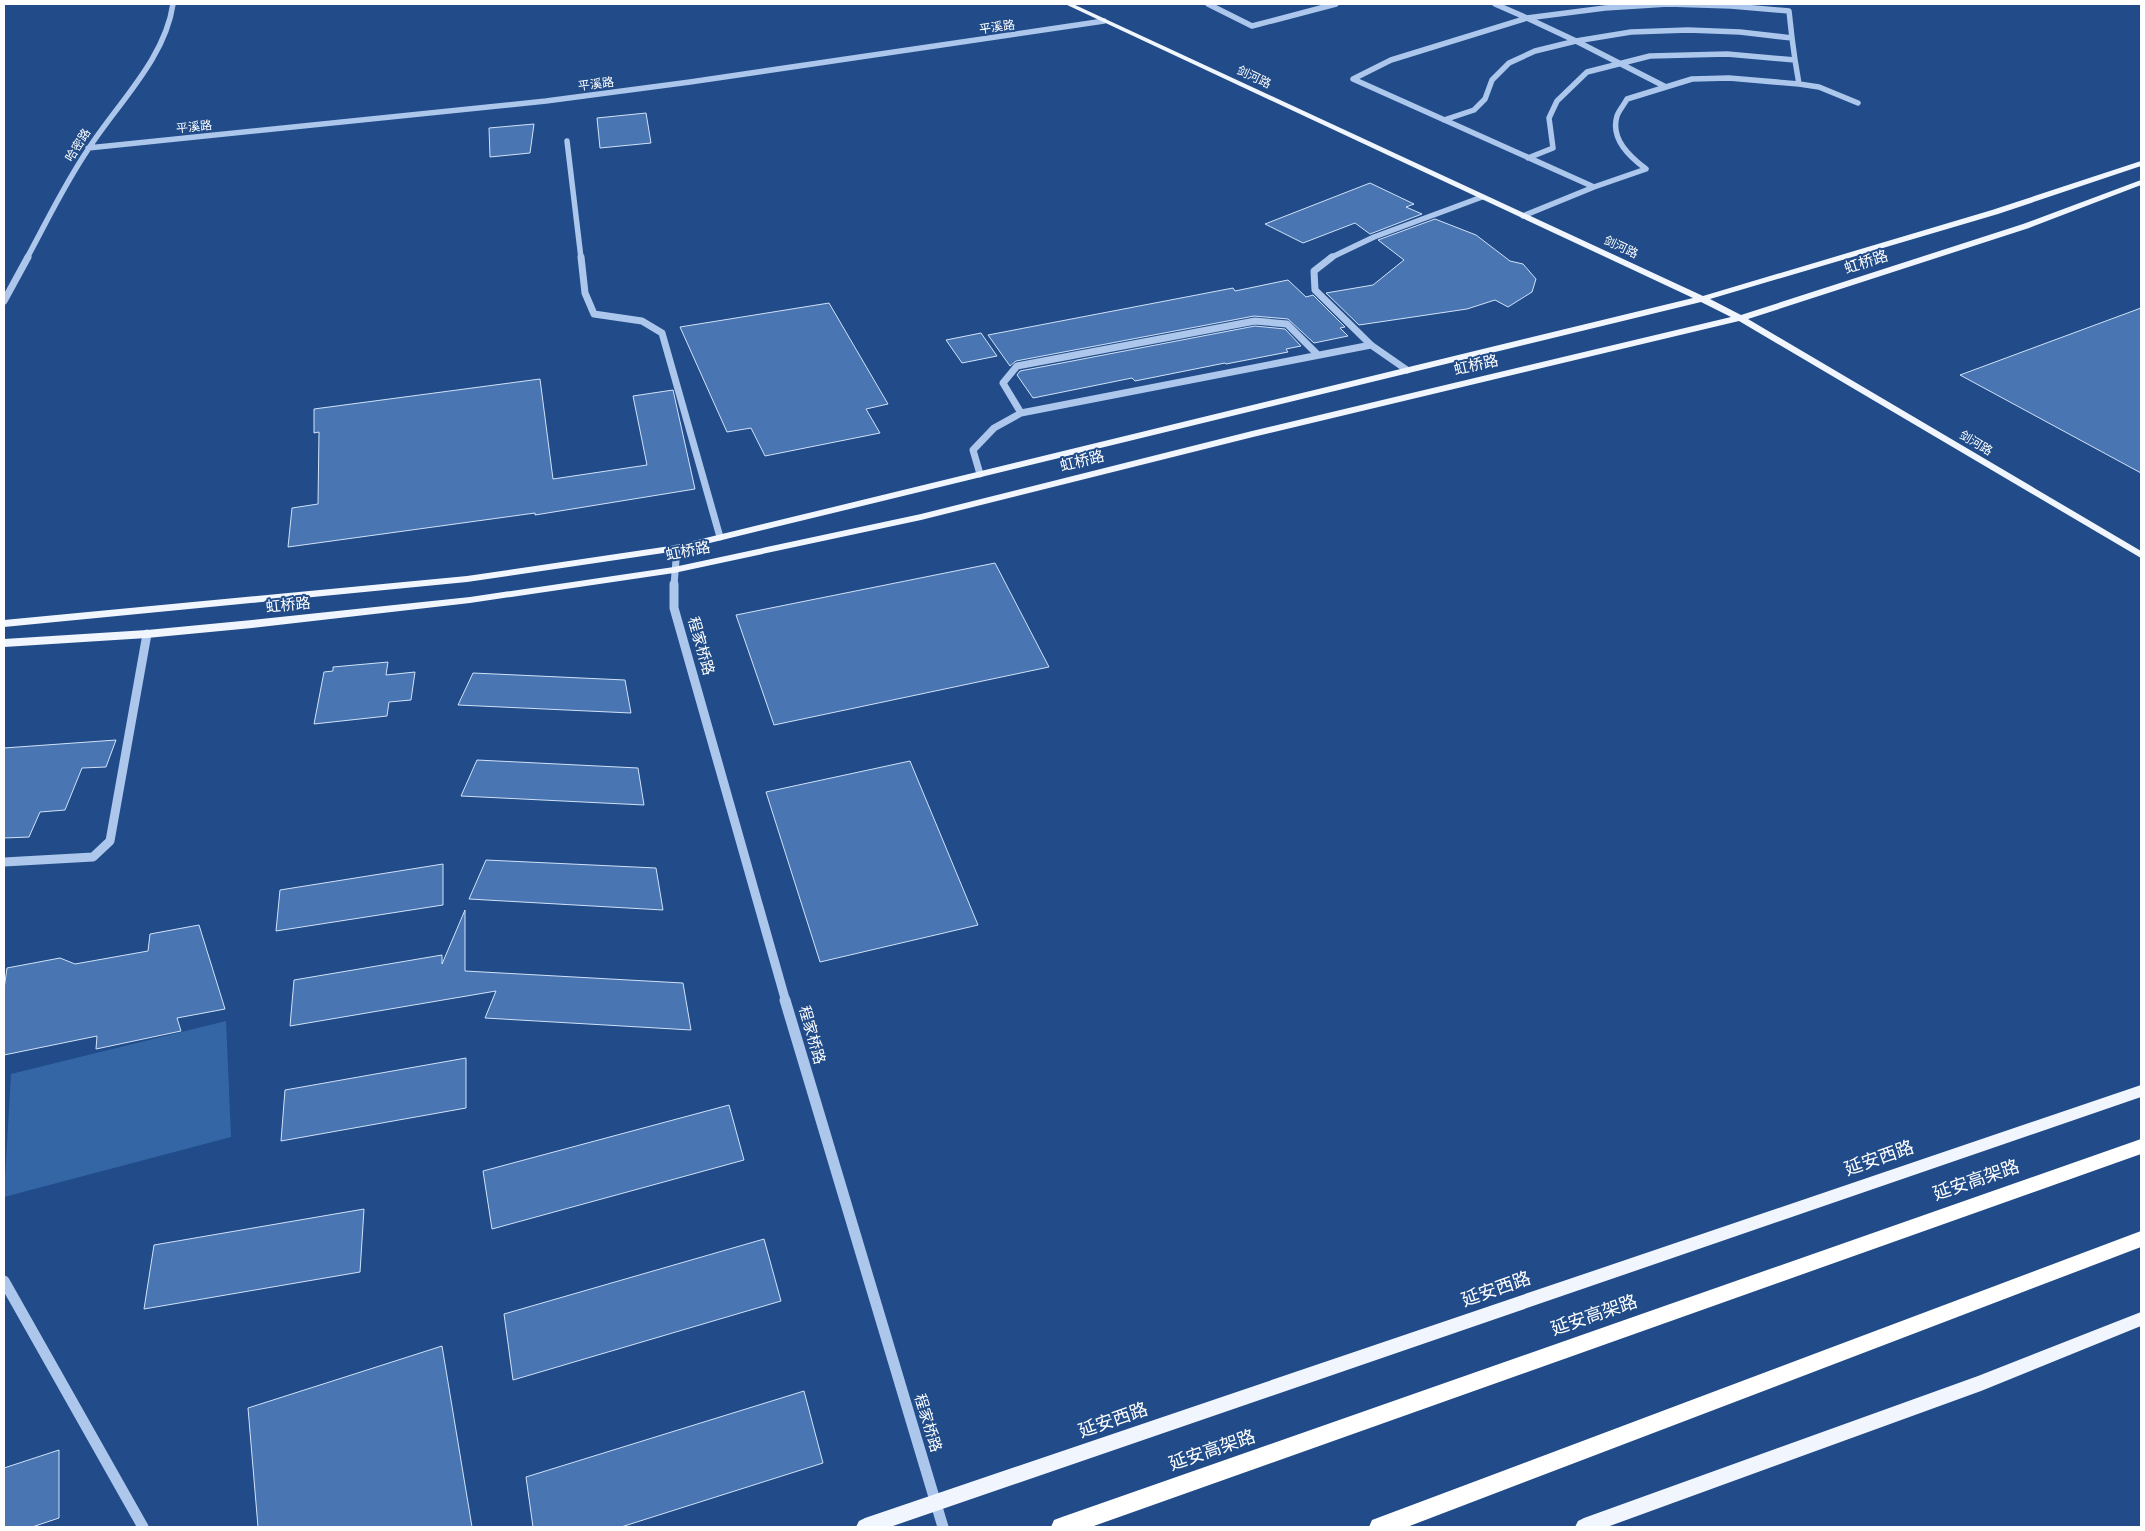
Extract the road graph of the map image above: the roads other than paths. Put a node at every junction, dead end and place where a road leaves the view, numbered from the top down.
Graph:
1 (173, 4) edge
2 (1068, 4) edge
3 (1208, 4) edge
4 (1336, 4) edge
5 (1495, 4) edge
6 (1668, 4) edge
7 (1528, 18) junction
8 (1104, 21) junction
9 (1792, 38) junction
10 (1576, 41) junction
11 (1795, 60) junction
12 (1619, 62) junction
13 (1799, 84) junction
14 (1666, 87) junction
15 (1858, 103) dead end
16 (1444, 120) junction
17 (567, 141) dead end
18 (88, 148) junction
19 (1528, 158) junction
20 (2141, 163) edge
21 (2141, 182) edge
22 (1594, 187) junction
23 (1482, 197) junction
24 (1523, 216) junction
25 (1702, 299) junction
26 (4, 302) edge
27 (1740, 318) junction
28 (1371, 345) junction
29 (1318, 354) junction
30 (1407, 370) junction
31 (1021, 413) junction
32 (980, 474) junction
33 (720, 537) junction
34 (677, 548) junction
35 (2141, 555) edge
36 (674, 570) junction
37 (4, 624) edge
38 (146, 634) junction
39 (4, 643) edge
40 (4, 862) edge
41 (2141, 1091) edge
42 (2141, 1146) edge
43 (2141, 1239) edge
44 (4, 1281) edge
45 (2141, 1319) edge
46 (936, 1503) junction
47 (143, 1527) edge
48 (865, 1527) edge
49 (943, 1527) edge
50 (1062, 1527) edge
51 (1380, 1527) edge
52 (1584, 1527) edge

1 - 18 street, 哈密路
2 - 8 main road, 剑河路
3 - 4 street
5 - 7 street
6 - 7 street
6 - 9 street
7 - 10 street
7 - 16 street
8 - 18 street, 平溪路
8 - 23 main road, 剑河路
9 - 10 street
9 - 11 street
10 - 12 street
10 - 16 street
11 - 12 street
11 - 13 street
12 - 14 street
12 - 19 street
13 - 14 street
13 - 15 street
14 - 22 street
16 - 19 street
17 - 33 street
18 - 26 street, 哈密路
19 - 22 street
20 - 25 main road, 虹桥路
21 - 27 main road, 虹桥路
22 - 24 street
23 - 24 main road, 剑河路
23 - 28 street
24 - 25 main road, 剑河路
25 - 27 main road, 剑河路
25 - 30 main road, 虹桥路
27 - 35 main road, 剑河路
27 - 36 main road, 虹桥路
28 - 29 street
28 - 30 street
29 - 31 street
29 - 31 street
30 - 32 main road, 虹桥路
31 - 32 street
32 - 33 main road, 虹桥路
33 - 34 main road, 虹桥路
34 - 36 street, 程家桥路
34 - 37 main road, 虹桥路
36 - 38 main road, 虹桥路
36 - 46 street, 程家桥路
38 - 39 main road, 虹桥路
38 - 40 street
41 - 46 main road, 延安西路
42 - 50 highway, 延安高架路
43 - 51 highway
44 - 47 street
45 - 52 main road
46 - 48 main road, 延安西路
46 - 49 street, 程家桥路

